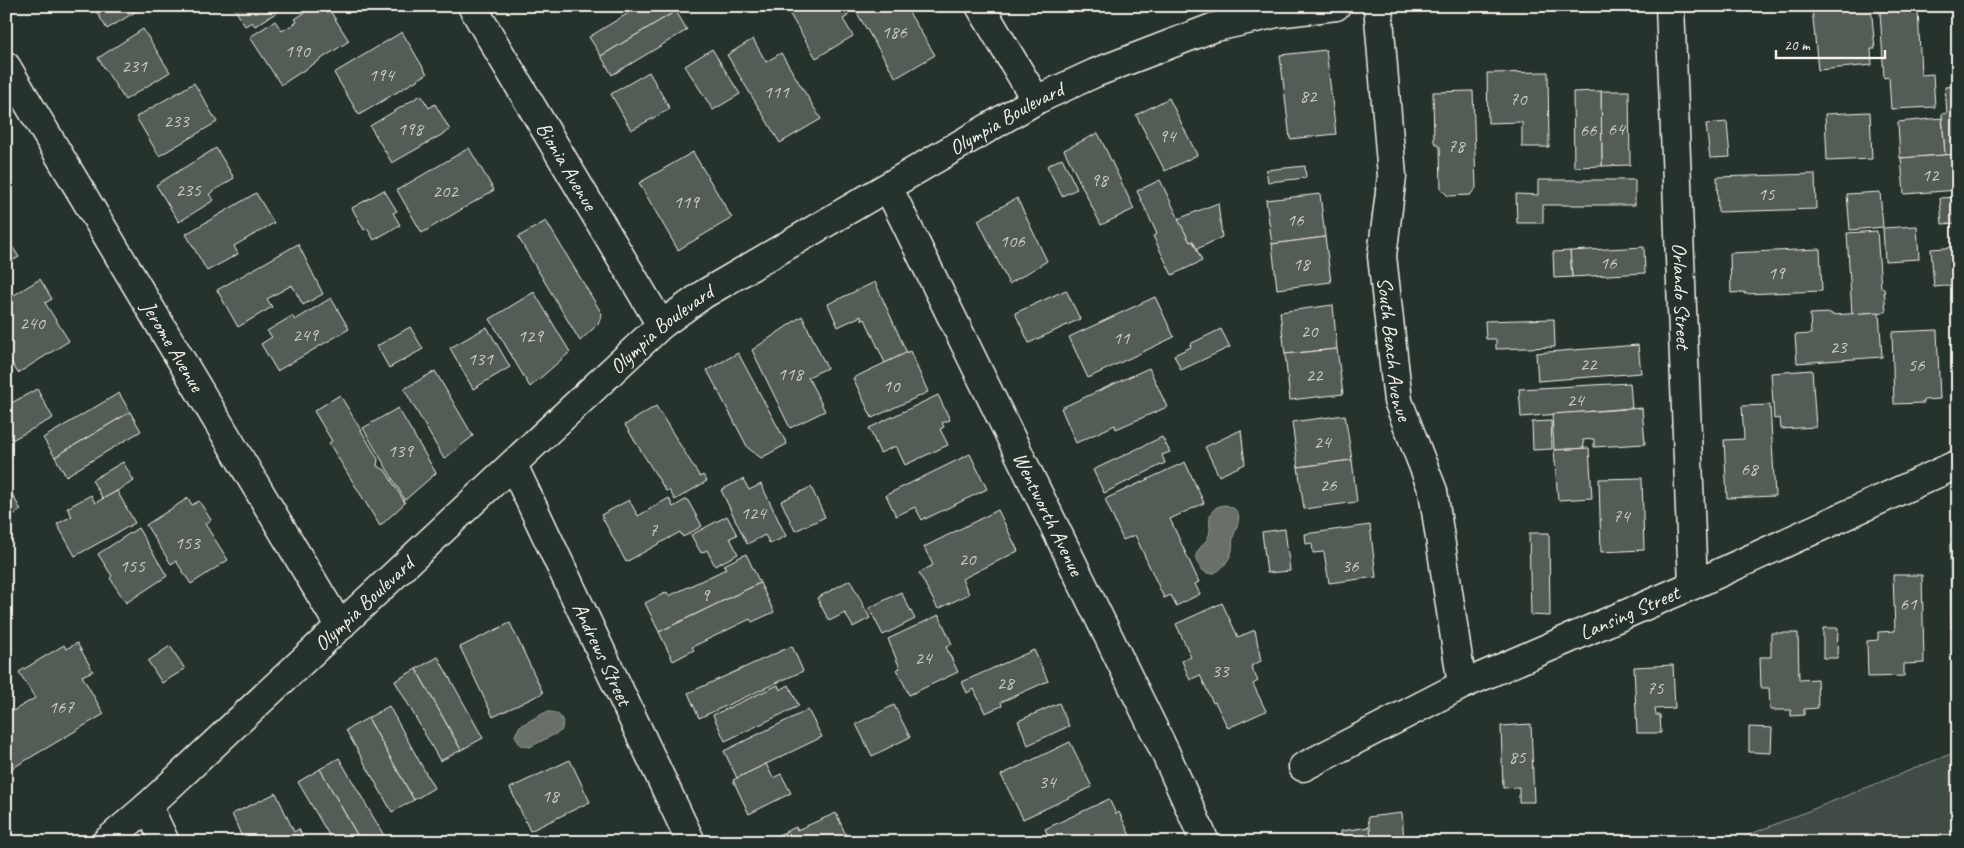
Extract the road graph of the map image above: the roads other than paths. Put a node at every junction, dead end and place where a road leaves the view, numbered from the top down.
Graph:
1 (472, 6) edge
2 (980, 6) edge
3 (1336, 6) edge
4 (1378, 6) edge
5 (1670, 6) edge
6 (6, 66) edge
7 (1036, 100) junction
8 (888, 187) junction
9 (661, 325) junction
10 (1958, 464) edge
11 (512, 465) junction
12 (1693, 585) junction
13 (340, 626) junction
14 (1462, 686) junction
15 (1303, 767) dead end
16 (148, 806) junction
17 (106, 842) edge
18 (165, 842) edge
19 (691, 842) edge
20 (1205, 842) edge

1 - 9 street, Bionia Avenue
2 - 7 street
3 - 7 street, Olympia Boulevard
4 - 14 street, South Beach Avenue
5 - 12 street, Orlando Street
6 - 13 street, Jerome Avenue
7 - 8 street, Olympia Boulevard
8 - 9 street, Olympia Boulevard
8 - 20 street, Wentworth Avenue
9 - 11 street, Olympia Boulevard
10 - 12 street, Lansing Street
11 - 13 street, Olympia Boulevard
11 - 19 street, Andrews Street
12 - 14 street, Lansing Street
13 - 16 street, Olympia Boulevard
14 - 15 street, Lansing Street
16 - 17 street, Olympia Boulevard
16 - 18 street

